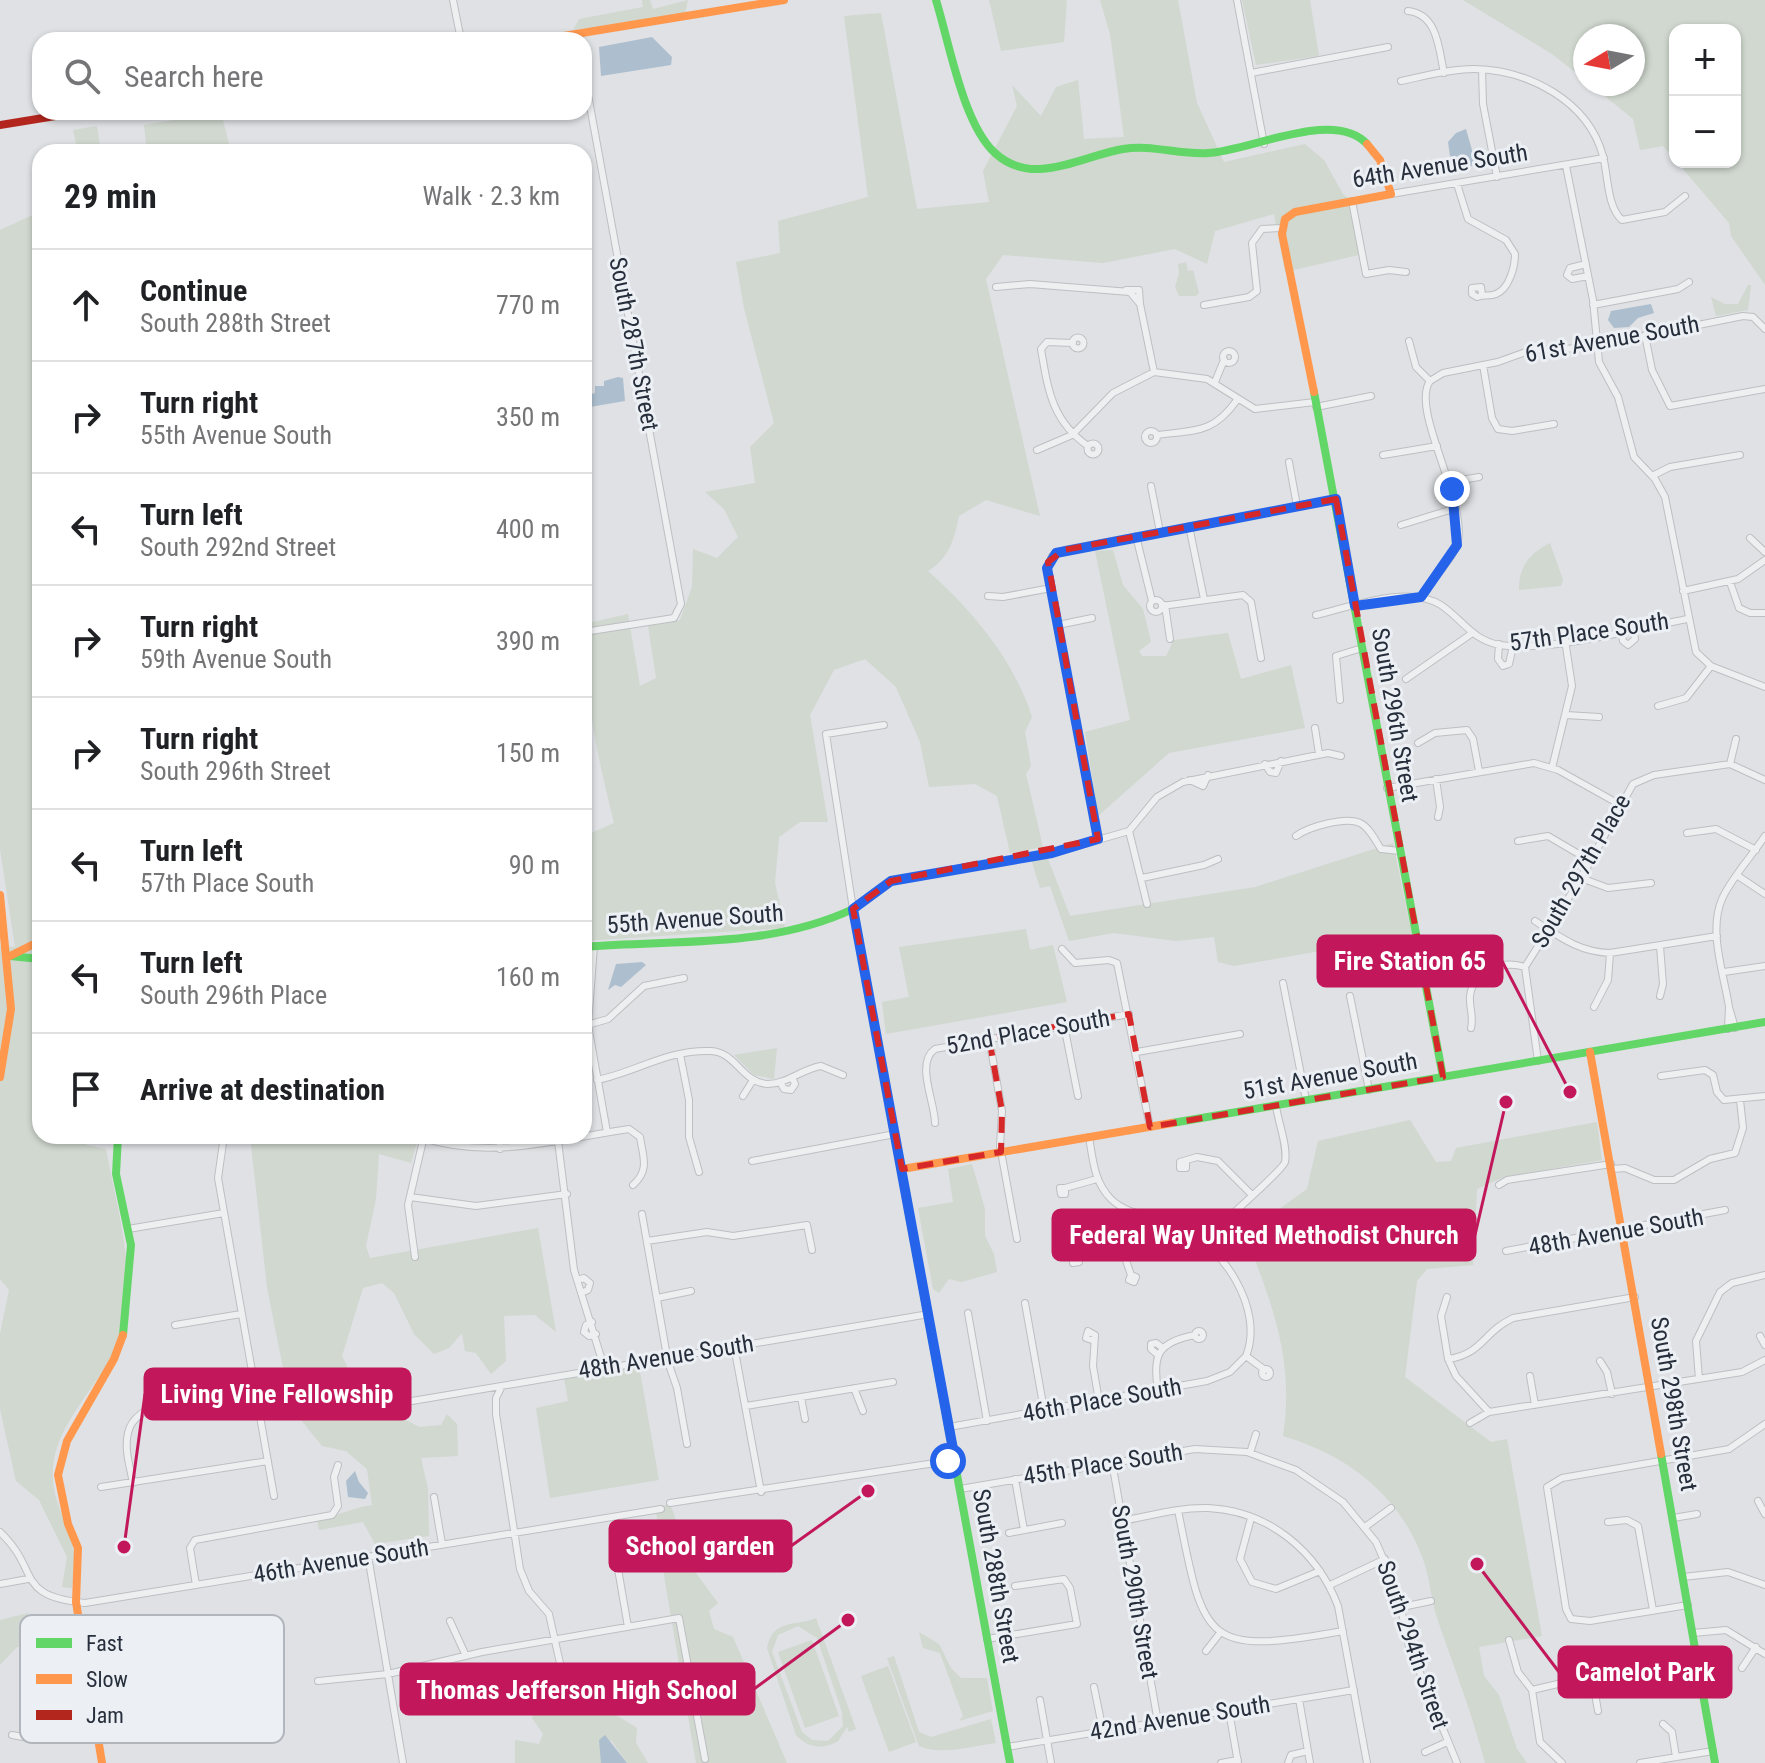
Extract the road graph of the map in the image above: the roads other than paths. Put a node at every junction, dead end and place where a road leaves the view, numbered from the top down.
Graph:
1 (453, 0) edge
2 (784, 0) edge
3 (936, 0) edge
4 (1237, 0) edge
5 (1408, 11) dead end
6 (459, 32) edge
7 (592, 34) edge
8 (1388, 47) dead end
9 (1482, 70) junction
10 (1251, 73) junction
11 (1444, 73) junction
12 (1401, 81) dead end
13 (592, 117) edge
14 (32, 120) edge
15 (0, 125) edge
16 (1264, 144) junction
17 (1604, 158) junction
18 (1566, 166) junction
19 (1497, 177) junction
20 (1457, 184) junction
21 (1391, 194) junction
22 (1685, 196) dead end
23 (1352, 201) junction
24 (1283, 224) junction
25 (1586, 264) junction
26 (1406, 272) dead end
27 (1588, 276) junction
28 (1689, 282) dead end
29 (996, 287) dead end
30 (1126, 290) junction
31 (1482, 295) dead end
32 (1140, 304) junction
33 (1204, 305) dead end
34 (1593, 305) junction
35 (1765, 329) edge
36 (1645, 335) junction
37 (1409, 341) dead end
38 (1073, 343) dead end
39 (1596, 346) junction
40 (1224, 360) dead end
41 (1483, 365) junction
42 (1154, 372) junction
43 (1430, 381) junction
44 (1215, 382) junction
45 (1765, 389) edge
46 (1371, 396) dead end
47 (1237, 400) junction
48 (1316, 404) junction
49 (1554, 424) dead end
50 (1072, 435) junction
51 (1157, 435) dead end
52 (1088, 446) dead end
53 (1437, 446) junction
54 (1037, 450) dead end
55 (1383, 455) dead end
56 (1740, 455) dead end
57 (1289, 462) dead end
58 (1652, 476) junction
59 (1479, 477) dead end
60 (1450, 482) junction
61 (1151, 486) dead end
62 (1336, 499) junction
63 (1297, 506) junction
64 (1456, 508) junction
65 (1401, 525) dead end
66 (1189, 526) junction
67 (1160, 532) junction
68 (1136, 536) junction
69 (1750, 538) dead end
70 (1765, 552) edge
71 (1765, 560) edge
72 (1730, 582) junction
73 (1051, 588) junction
74 (1683, 591) junction
75 (988, 596) dead end
76 (1421, 597) junction
77 (1204, 599) junction
78 (1164, 606) junction
79 (1355, 606) junction
80 (1765, 613) edge
81 (1316, 615) dead end
82 (1092, 618) dead end
83 (1688, 619) junction
84 (1058, 625) junction
85 (1633, 628) junction
86 (592, 631) edge
87 (1621, 631) junction
88 (1471, 634) junction
89 (1170, 639) dead end
90 (1565, 640) junction
91 (1499, 644) junction
92 (1513, 646) junction
93 (1362, 648) junction
94 (1261, 658) dead end
95 (1711, 666) junction
96 (1406, 679) dead end
97 (1765, 687) edge
98 (1340, 700) dead end
99 (1658, 706) dead end
100 (1554, 717) dead end
101 (1565, 717) junction
102 (1599, 717) dead end
103 (884, 725) dead end
104 (1315, 728) dead end
105 (1736, 739) dead end
106 (1418, 743) dead end
107 (1319, 754) junction
108 (1341, 756) dead end
109 (1730, 764) junction
110 (1552, 768) junction
111 (1479, 771) junction
112 (1436, 779) junction
113 (1765, 780) edge
114 (1387, 788) junction
115 (1619, 804) junction
116 (1438, 817) dead end
117 (1129, 831) junction
118 (1687, 833) dead end
119 (1296, 836) dead end
120 (1765, 836) edge
121 (1098, 839) junction
122 (1518, 841) dead end
123 (1756, 850) junction
124 (1400, 851) junction
125 (1218, 859) dead end
126 (1589, 860) junction
127 (1738, 876) junction
128 (1142, 878) junction
129 (1581, 878) junction
130 (1651, 883) dead end
131 (1765, 894) edge
132 (0, 895) edge
133 (1147, 904) dead end
134 (853, 909) junction
135 (1535, 921) dead end
136 (1547, 929) junction
137 (1717, 936) junction
138 (32, 945) edge
139 (592, 946) edge
140 (1660, 946) junction
141 (1062, 949) dead end
142 (1610, 953) junction
143 (10, 956) junction
144 (32, 958) edge
145 (1765, 966) edge
146 (1525, 967) junction
147 (1724, 972) junction
148 (684, 978) dead end
149 (1283, 983) dead end
150 (1350, 996) dead end
151 (1660, 996) dead end
152 (1594, 1007) dead end
153 (1129, 1014) junction
154 (1765, 1022) edge
155 (592, 1023) edge
156 (1064, 1025) junction
157 (1471, 1028) dead end
158 (1732, 1028) junction
159 (1240, 1034) dead end
160 (989, 1038) junction
161 (1137, 1052) junction
162 (1590, 1052) junction
163 (680, 1054) junction
164 (592, 1055) edge
165 (1538, 1061) junction
166 (843, 1075) dead end
167 (1661, 1076) dead end
168 (0, 1077) edge
169 (1443, 1077) junction
170 (597, 1080) junction
171 (753, 1080) junction
172 (1369, 1090) junction
173 (743, 1096) dead end
174 (1078, 1096) dead end
175 (1765, 1096) edge
176 (1306, 1100) junction
177 (1740, 1100) junction
178 (1276, 1106) junction
179 (935, 1123) dead end
180 (1150, 1127) junction
181 (607, 1132) junction
182 (895, 1134) junction
183 (592, 1135) edge
184 (1089, 1137) junction
185 (118, 1144) edge
186 (222, 1144) edge
187 (421, 1144) edge
188 (451, 1144) edge
189 (500, 1144) edge
190 (536, 1144) edge
191 (559, 1144) edge
192 (500, 1149) junction
193 (1001, 1152) junction
194 (752, 1161) dead end
195 (1186, 1161) dead end
196 (1611, 1166) junction
197 (902, 1169) junction
198 (699, 1172) dead end
199 (1097, 1179) junction
200 (633, 1185) dead end
201 (1499, 1185) dead end
202 (1065, 1188) dead end
203 (567, 1194) junction
204 (1251, 1194) junction
205 (410, 1197) junction
206 (1123, 1209) junction
207 (1725, 1210) dead end
208 (224, 1213) junction
209 (642, 1214) dead end
210 (128, 1229) junction
211 (1623, 1231) junction
212 (1106, 1236) junction
213 (1017, 1239) dead end
214 (647, 1241) junction
215 (1203, 1241) junction
216 (812, 1250) dead end
217 (1506, 1251) dead end
218 (415, 1257) dead end
219 (1079, 1257) dead end
220 (1131, 1275) dead end
221 (1765, 1275) edge
222 (577, 1280) junction
223 (691, 1291) dead end
224 (581, 1293) junction
225 (1447, 1297) dead end
226 (1635, 1297) junction
227 (657, 1298) junction
228 (1025, 1303) dead end
229 (968, 1313) dead end
230 (241, 1314) junction
231 (929, 1314) junction
232 (175, 1325) dead end
233 (1195, 1335) dead end
234 (1760, 1336) dead end
235 (1092, 1340) dead end
236 (1765, 1345) edge
237 (734, 1346) junction
238 (667, 1356) junction
239 (1246, 1356) junction
240 (1448, 1359) junction
241 (1765, 1360) edge
242 (1600, 1361) dead end
243 (604, 1367) junction
244 (1265, 1370) dead end
245 (1530, 1376) dead end
246 (1699, 1379) junction
247 (893, 1382) dead end
248 (254, 1387) junction
249 (501, 1388) junction
250 (854, 1388) junction
251 (1650, 1388) junction
252 (1158, 1390) junction
253 (1612, 1394) junction
254 (145, 1395) dead end
255 (801, 1397) junction
256 (1099, 1401) junction
257 (406, 1402) dead end
258 (1535, 1405) junction
259 (150, 1406) junction
260 (746, 1406) junction
261 (1044, 1410) junction
262 (863, 1411) dead end
263 (1489, 1412) junction
264 (805, 1419) dead end
265 (987, 1421) junction
266 (1470, 1423) dead end
267 (1765, 1424) edge
268 (949, 1427) junction
269 (1256, 1434) dead end
270 (687, 1444) dead end
271 (1249, 1453) junction
272 (955, 1460) junction
273 (268, 1461) junction
274 (1112, 1462) junction
275 (1663, 1462) junction
276 (338, 1465) dead end
277 (1015, 1479) junction
278 (133, 1483) junction
279 (101, 1487) dead end
280 (960, 1489) junction
281 (761, 1492) junction
282 (274, 1496) dead end
283 (434, 1497) dead end
284 (1758, 1501) dead end
285 (670, 1503) dead end
286 (1391, 1508) dead end
287 (661, 1509) dead end
288 (1178, 1510) junction
289 (1697, 1514) dead end
290 (1765, 1514) edge
291 (1251, 1518) junction
292 (1673, 1518) junction
293 (1122, 1521) junction
294 (1608, 1522) dead end
295 (1062, 1523) dead end
296 (1365, 1527) junction
297 (1024, 1530) junction
298 (0, 1532) edge
299 (513, 1533) junction
300 (1009, 1533) dead end
301 (442, 1544) junction
302 (634, 1554) dead end
303 (368, 1556) junction
304 (1385, 1559) junction
305 (1320, 1571) junction
306 (1765, 1576) edge
307 (1683, 1577) junction
308 (28, 1579) junction
309 (0, 1584) edge
310 (1763, 1584) edge
311 (196, 1585) junction
312 (1330, 1585) junction
313 (1015, 1586) dead end
314 (1431, 1601) dead end
315 (76, 1602) junction
316 (1688, 1605) junction
317 (1402, 1607) junction
318 (1653, 1610) junction
319 (78, 1615) edge
320 (450, 1621) dead end
321 (628, 1627) junction
322 (1343, 1631) junction
323 (1220, 1633) junction
324 (1693, 1633) junction
325 (556, 1639) junction
326 (987, 1639) junction
327 (1509, 1640) dead end
328 (1756, 1647) junction
329 (1206, 1651) dead end
330 (1765, 1654) edge
331 (466, 1656) junction
332 (1697, 1661) junction
333 (1742, 1668) dead end
334 (388, 1674) junction
335 (1592, 1676) junction
336 (318, 1681) dead end
337 (564, 1681) dead end
338 (1094, 1687) dead end
339 (1354, 1690) junction
340 (1532, 1690) junction
341 (1299, 1699) junction
342 (1040, 1700) dead end
343 (1229, 1711) junction
344 (1598, 1711) dead end
345 (1158, 1722) junction
346 (1663, 1724) dead end
347 (1103, 1731) junction
348 (20, 1734) edge
349 (12, 1735) dead end
350 (1047, 1740) junction
351 (1447, 1742) junction
352 (98, 1743) edge
353 (1007, 1747) junction
354 (1308, 1751) junction
355 (1713, 1751) junction
356 (1425, 1752) dead end
357 (1676, 1757) junction
358 (705, 1759) dead end
359 (1238, 1762) edge
360 (102, 1763) edge
361 (403, 1763) edge
362 (1010, 1763) edge
363 (1051, 1763) edge
364 (1221, 1763) edge
365 (1288, 1763) edge
366 (1310, 1763) edge
367 (1367, 1763) edge
368 (1457, 1763) edge
369 (1562, 1763) edge
370 (1640, 1763) edge
371 (1715, 1763) edge

1 - 6 street
2 - 7 street
3 - 16 street
4 - 10 street
5 - 11 street
8 - 10 street
9 - 11 street
9 - 17 street
9 - 19 street
10 - 16 street
11 - 12 street
13 - 86 street, South 287th Street
14 - 15 street
16 - 21 street
17 - 18 street, 64th Avenue South
17 - 22 street
18 - 19 street, 64th Avenue South
18 - 25 street
19 - 20 street, 64th Avenue South
20 - 21 street, 64th Avenue South
20 - 31 street
21 - 23 street, 64th Avenue South
23 - 24 street, 64th Avenue South
23 - 26 street
24 - 33 street
24 - 48 street, South 296th Street
25 - 27 street
25 - 27 street
27 - 34 street
28 - 34 street
29 - 30 street
30 - 32 street
30 - 32 street
32 - 42 street
34 - 39 street
35 - 36 street, 61st Avenue South
36 - 39 street, 61st Avenue South
36 - 45 street
37 - 43 street
38 - 50 street
39 - 41 street, 61st Avenue South
39 - 58 street
40 - 44 street
41 - 43 street, 61st Avenue South
41 - 49 street
42 - 44 street
42 - 50 street
43 - 53 street
44 - 47 street
46 - 48 street
47 - 48 street
47 - 51 street
48 - 62 street, South 296th Street
50 - 52 street
50 - 54 street
53 - 55 street
53 - 60 street
56 - 58 street
57 - 63 street
58 - 74 street
59 - 60 street
60 - 64 street
61 - 67 street
62 - 63 street
62 - 79 street, South 296th Street
63 - 66 street
64 - 65 street
64 - 76 street
66 - 67 street
66 - 77 street
67 - 68 street
68 - 73 street
68 - 78 street
69 - 70 street
71 - 72 street, 57th Place South
72 - 74 street, 57th Place South
72 - 80 street
73 - 75 street
73 - 84 street
74 - 83 street
76 - 79 street
76 - 88 street, 57th Place South
77 - 78 street
77 - 94 street
78 - 89 street
79 - 81 street
79 - 93 street, South 296th Street
82 - 84 street
83 - 85 street, 57th Place South
83 - 95 street
84 - 121 street
85 - 87 street, 57th Place South
85 - 87 street
87 - 90 street, 57th Place South
88 - 91 street, 57th Place South
88 - 96 street
90 - 92 street, 57th Place South
90 - 101 street
91 - 92 street, 57th Place South
91 - 92 street
93 - 98 street
93 - 114 street, South 296th Street
95 - 97 street
95 - 99 street
100 - 101 street
101 - 102 street
101 - 110 street
103 - 134 street, South 288th Street
104 - 107 street
105 - 109 street
106 - 111 street
107 - 108 street
107 - 117 street
109 - 113 street
109 - 115 street, South 297th Place
110 - 111 street
110 - 115 street
111 - 112 street
112 - 114 street
112 - 116 street
114 - 124 street, South 296th Street
115 - 126 street, South 297th Place
117 - 121 street, 55th Avenue South
117 - 128 street
118 - 123 street
119 - 124 street
120 - 123 street
121 - 134 street, 55th Avenue South
122 - 126 street
123 - 127 street
124 - 169 street, South 296th Street
125 - 128 street
126 - 129 street, South 297th Place
127 - 131 street
127 - 137 street
128 - 133 street
129 - 130 street
129 - 136 street, South 297th Place
132 - 143 street
134 - 139 street, 55th Avenue South
134 - 182 street, South 288th Street
135 - 136 street
136 - 142 street
136 - 146 street, South 297th Place
137 - 140 street
137 - 147 street
138 - 143 street
140 - 142 street
140 - 151 street
141 - 153 street
142 - 152 street
143 - 144 street
143 - 168 street
145 - 147 street
146 - 157 street
146 - 165 street, South 297th Place
147 - 158 street
148 - 155 street
149 - 176 street
150 - 172 street
153 - 156 street, 52nd Place South
153 - 161 street
154 - 158 street, 51st Avenue South
156 - 160 street, 52nd Place South
156 - 174 street
158 - 162 street, 51st Avenue South
159 - 161 street
160 - 179 street, 52nd Place South
160 - 193 street
161 - 180 street
162 - 165 street, 51st Avenue South
162 - 196 street, South 298th Street
163 - 170 street
163 - 171 street
163 - 198 street
164 - 170 street
165 - 169 street, 51st Avenue South
166 - 171 street
167 - 177 street
169 - 172 street, 51st Avenue South
170 - 181 street
171 - 173 street
172 - 176 street, 51st Avenue South
175 - 177 street
176 - 178 street, 51st Avenue South
177 - 196 street
178 - 180 street, 51st Avenue South
178 - 204 street
180 - 184 street, 51st Avenue South
181 - 183 street
181 - 200 street
182 - 194 street
182 - 197 street, South 288th Street
184 - 193 street, 51st Avenue South
184 - 199 street
185 - 210 street
186 - 208 street
187 - 205 street
188 - 192 street
189 - 192 street
190 - 192 street
191 - 203 street
193 - 197 street, 51st Avenue South
193 - 213 street
195 - 204 street
196 - 201 street
196 - 211 street, South 298th Street
197 - 231 street, South 288th Street
199 - 202 street
199 - 206 street
203 - 205 street
203 - 222 street
204 - 215 street
205 - 218 street
206 - 212 street
206 - 215 street
207 - 211 street, 48th Avenue South
208 - 210 street
208 - 230 street
209 - 214 street
210 - 315 street
211 - 217 street, 48th Avenue South
211 - 226 street, South 298th Street
212 - 219 street
212 - 220 street
214 - 216 street
214 - 227 street
215 - 239 street
221 - 246 street
222 - 224 street
222 - 224 street
223 - 227 street
224 - 243 street
225 - 240 street
226 - 240 street
226 - 251 street, South 298th Street
227 - 238 street
228 - 261 street
229 - 265 street
230 - 232 street
230 - 248 street
231 - 237 street, 48th Avenue South
231 - 268 street, South 288th Street
233 - 252 street
234 - 236 street
235 - 256 street
237 - 238 street, 48th Avenue South
237 - 260 street
238 - 243 street, 48th Avenue South
238 - 270 street
239 - 244 street
239 - 252 street, 46th Place South
240 - 263 street
241 - 246 street
242 - 253 street
243 - 249 street, 48th Avenue South
245 - 258 street
246 - 251 street
247 - 250 street
248 - 259 street
248 - 273 street
249 - 257 street, 48th Avenue South
249 - 299 street
250 - 255 street
250 - 262 street
251 - 253 street
251 - 275 street, South 298th Street
252 - 256 street, 46th Place South
253 - 258 street
254 - 259 street
255 - 260 street
255 - 264 street
256 - 261 street, 46th Place South
258 - 263 street
259 - 278 street
260 - 281 street
261 - 265 street, 46th Place South
263 - 266 street
265 - 268 street, 46th Place South
267 - 275 street
268 - 272 street, South 288th Street
269 - 271 street
271 - 274 street, 45th Place South
271 - 296 street, South 294th Street
272 - 280 street, South 288th Street
272 - 281 street
273 - 278 street
273 - 282 street
274 - 277 street, 45th Place South
274 - 293 street, South 290th Street
275 - 292 street, South 298th Street
275 - 318 street
276 - 311 street
277 - 280 street, 45th Place South
277 - 297 street
278 - 279 street
280 - 326 street, South 288th Street
281 - 285 street
283 - 301 street
284 - 290 street
286 - 296 street
287 - 299 street, 46th Avenue South
288 - 291 street
288 - 293 street
288 - 323 street
289 - 292 street
291 - 305 street
291 - 305 street
292 - 307 street, South 298th Street
293 - 345 street, South 290th Street
294 - 318 street
295 - 297 street
296 - 304 street, South 294th Street
297 - 300 street
298 - 308 street
299 - 301 street, 46th Avenue South
299 - 325 street
301 - 303 street, 46th Avenue South
302 - 321 street
303 - 311 street, 46th Avenue South
303 - 334 street
304 - 312 street
304 - 317 street, South 294th Street
305 - 312 street
306 - 310 street
307 - 310 street
307 - 316 street, South 298th Street
308 - 309 street
308 - 315 street, 46th Avenue South
311 - 315 street, 46th Avenue South
312 - 322 street
313 - 326 street
314 - 317 street
315 - 319 street
316 - 318 street
316 - 324 street, South 298th Street
317 - 351 street, South 294th Street
320 - 331 street
321 - 325 street
321 - 358 street
322 - 323 street
322 - 339 street
323 - 329 street
324 - 328 street
324 - 332 street, South 298th Street
325 - 331 street
325 - 337 street
326 - 353 street, South 288th Street
327 - 340 street
328 - 330 street
328 - 333 street
331 - 334 street
332 - 335 street
332 - 355 street, South 298th Street
334 - 336 street
334 - 361 street
335 - 340 street
335 - 344 street
338 - 347 street
339 - 341 street, 42nd Avenue South
339 - 367 street
340 - 369 street
341 - 343 street, 42nd Avenue South
341 - 354 street
342 - 350 street
343 - 345 street, 42nd Avenue South
343 - 359 street
345 - 347 street, 42nd Avenue South
346 - 357 street
347 - 350 street, 42nd Avenue South
348 - 349 street
350 - 353 street, 42nd Avenue South
350 - 363 street
351 - 356 street
351 - 368 street, South 294th Street
352 - 360 street
353 - 362 street, South 288th Street
354 - 365 street
354 - 366 street
355 - 357 street
355 - 371 street, South 298th Street
357 - 370 street
359 - 364 street

